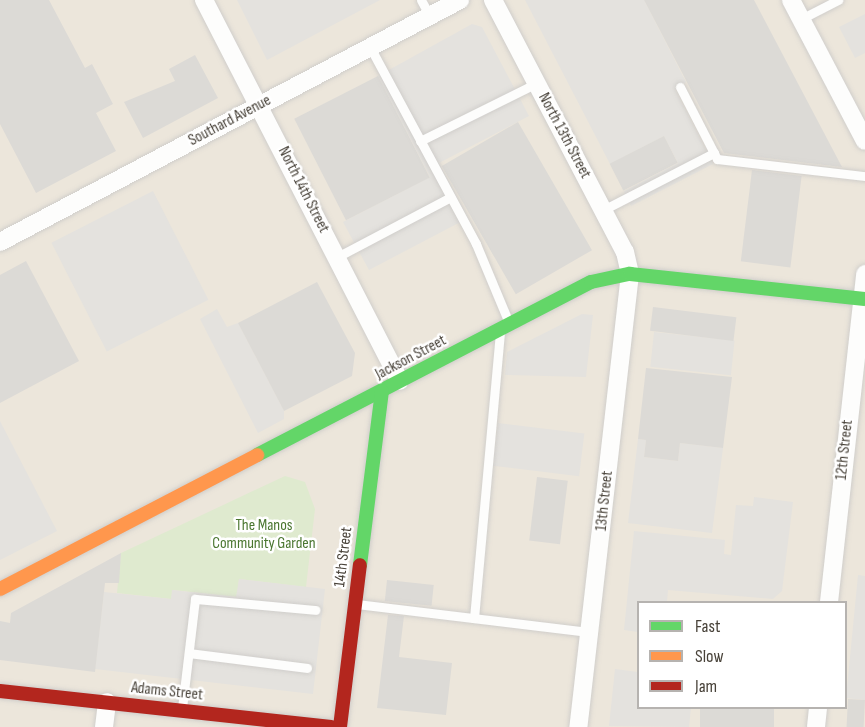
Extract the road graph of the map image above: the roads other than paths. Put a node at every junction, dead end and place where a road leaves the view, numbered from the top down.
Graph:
1 (204, 0) edge
2 (460, 0) edge
3 (493, 0) edge
4 (791, 0) edge
5 (838, 0) edge
6 (426, 8) edge
7 (801, 20) junction
8 (370, 47) junction
9 (537, 83) junction
10 (680, 87) dead end
11 (259, 105) junction
12 (420, 141) junction
13 (865, 141) edge
14 (714, 153) junction
15 (865, 176) edge
16 (449, 198) junction
17 (603, 210) junction
18 (0, 242) edge
19 (337, 257) junction
20 (630, 274) junction
21 (865, 274) edge
22 (864, 298) edge
23 (505, 327) junction
24 (400, 381) junction
25 (382, 391) junction
26 (0, 590) edge
27 (829, 601) edge
28 (355, 603) junction
29 (315, 610) dead end
30 (474, 618) junction
31 (590, 632) junction
32 (189, 653) junction
33 (307, 668) dead end
34 (0, 691) edge
35 (107, 702) junction
36 (818, 709) edge
37 (182, 710) junction
38 (104, 727) edge
39 (331, 727) edge
40 (340, 727) edge
41 (578, 727) edge
42 (816, 727) edge

1 - 11 street, North 14th Street
2 - 6 street, Southard Avenue
3 - 9 street, North 13th Street
4 - 7 street
5 - 7 lane
6 - 8 street, Southard Avenue
7 - 13 street
8 - 11 street, Southard Avenue
8 - 12 lane
9 - 12 lane
9 - 17 street, North 13th Street
10 - 14 lane
11 - 18 street, Southard Avenue
11 - 19 street, North 14th Street
12 - 16 lane
14 - 15 lane
14 - 17 lane
16 - 19 lane
16 - 23 lane
17 - 20 street, North 13th Street
19 - 24 street, North 14th Street
20 - 22 street, Jackson Street
20 - 23 street, Jackson Street
20 - 31 street, 13th Street
21 - 22 street, 12th Street
22 - 27 street, 12th Street
23 - 24 street, Jackson Street
23 - 30 lane
24 - 25 street, Jackson Street
25 - 26 street, Jackson Street
25 - 28 street, 14th Street
28 - 30 lane
28 - 40 street, 14th Street
29 - 32 lane
30 - 31 lane
31 - 41 street, 13th Street
32 - 33 lane
32 - 37 lane
34 - 35 street, Adams Street
35 - 37 street, Adams Street
35 - 38 street
36 - 42 street
37 - 39 street, Adams Street

